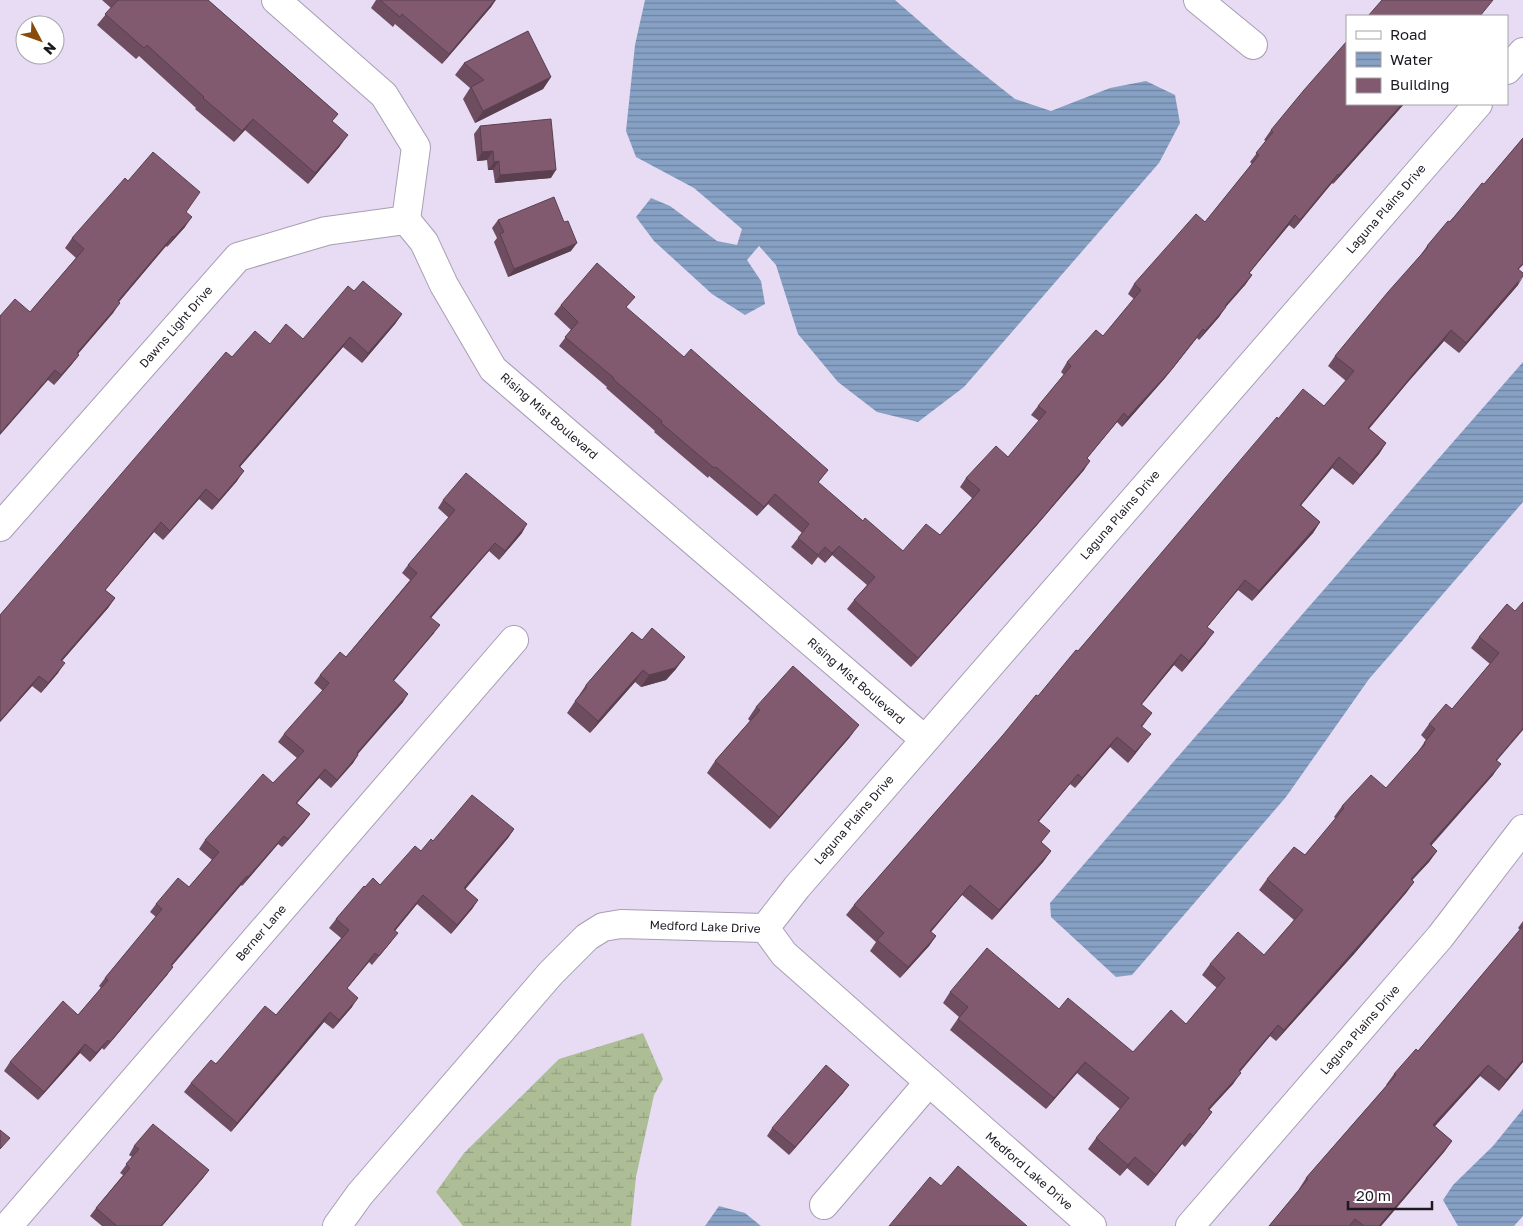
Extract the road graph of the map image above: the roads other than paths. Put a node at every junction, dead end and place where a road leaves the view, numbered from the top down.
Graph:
1 (276, 0) edge
2 (1198, 0) edge
3 (1253, 45) dead end
4 (1523, 52) edge
5 (1508, 69) edge
6 (1477, 105) edge
7 (406, 220) junction
8 (0, 527) edge
9 (514, 640) dead end
10 (924, 739) junction
11 (1523, 829) edge
12 (766, 928) junction
13 (929, 1082) junction
14 (824, 1205) dead end
15 (8, 1226) edge
16 (337, 1226) edge
17 (1092, 1226) edge
18 (1190, 1226) edge

1 - 7 street
2 - 3 street
4 - 5 street
6 - 10 street, Laguna Plains Drive
7 - 8 street, Dawns Light Drive
7 - 10 street, Rising Mist Boulevard
9 - 15 street, Berner Lane
10 - 12 street, Laguna Plains Drive
11 - 18 street, Laguna Plains Drive
12 - 13 street, Medford Lake Drive
12 - 16 street, Medford Lake Drive
13 - 14 street
13 - 17 street, Medford Lake Drive

